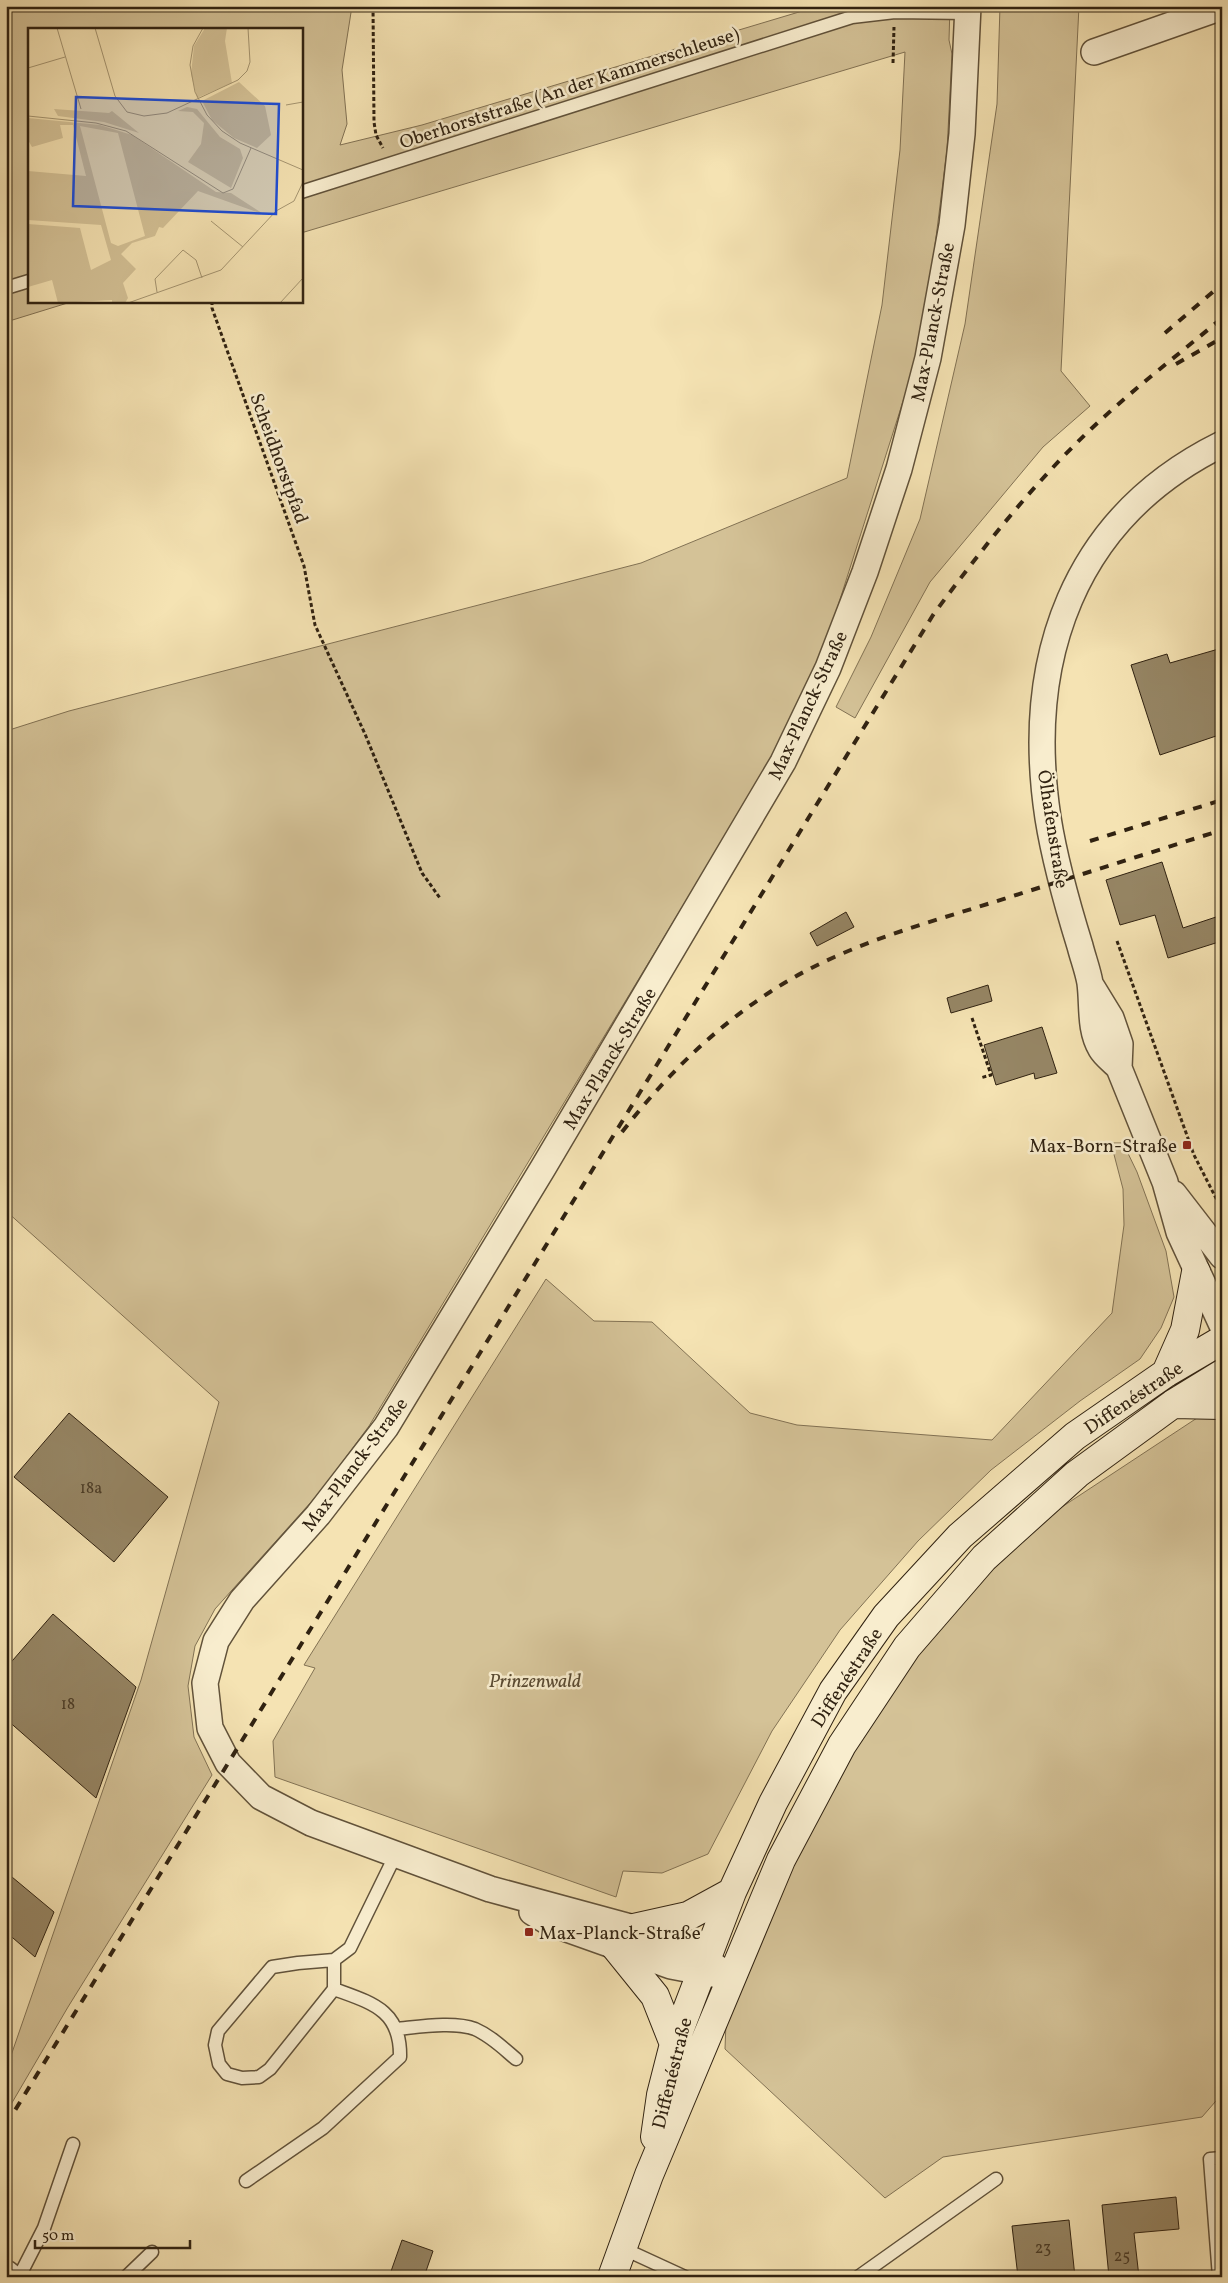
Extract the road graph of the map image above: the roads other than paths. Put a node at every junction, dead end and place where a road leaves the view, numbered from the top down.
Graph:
1 (1222, 7) edge
2 (968, 10) edge
3 (1094, 52) dead end
4 (302, 192) edge
5 (28, 281) edge
6 (6, 288) edge
7 (1222, 444) edge
8 (1165, 1182) junction
9 (1222, 1256) edge
10 (1196, 1272) junction
11 (1222, 1325) edge
12 (1222, 1340) edge
13 (1166, 1373) junction
14 (1222, 1374) edge
15 (1173, 1404) junction
16 (1222, 1405) edge
17 (396, 1854) junction
18 (732, 1892) junction
19 (624, 1936) junction
20 (334, 1960) junction
21 (703, 1966) junction
22 (731, 1977) junction
23 (334, 1989) junction
24 (396, 2029) junction
25 (674, 2044) junction
26 (516, 2059) dead end
27 (73, 2144) dead end
28 (1222, 2158) edge
29 (649, 2175) junction
30 (996, 2179) dead end
31 (246, 2181) dead end
32 (622, 2248) junction
33 (152, 2252) dead end
34 (6, 2273) edge
35 (11, 2277) edge
36 (19, 2277) edge
37 (126, 2277) edge
38 (612, 2277) edge
39 (685, 2277) edge
40 (858, 2277) edge
41 (1219, 2277) edge

1 - 3 street
2 - 4 lane, Oberhorststraße (An der Kammerschleuse)
2 - 17 street, Max-Planck-Straße
5 - 6 lane
7 - 8 street, Ölhafenstraße
8 - 9 street, Ölhafenstraße
8 - 10 street, Ölhafenstraße
10 - 11 street, Ölhafenstraße
10 - 13 main road
12 - 13 main road, Diffenéstraße
13 - 18 main road, Diffenéstraße
14 - 15 main road, Diffenéstraße
15 - 16 main road
15 - 22 main road, Diffenéstraße
17 - 19 street, Max-Planck-Straße
17 - 20 lane
18 - 19 main road
18 - 21 main road, Diffenéstraße
19 - 21 street, Max-Planck-Straße
19 - 25 main road
20 - 23 lane
20 - 23 lane
21 - 22 street, Max-Planck-Straße
21 - 25 main road, Diffenéstraße
22 - 29 main road, Diffenéstraße
23 - 24 lane
24 - 26 lane
24 - 31 lane
25 - 29 main road, Diffenéstraße
27 - 36 lane
28 - 41 lane
29 - 32 main road, Diffenéstraße
30 - 40 lane
32 - 38 main road, Diffenéstraße
32 - 39 lane
33 - 37 lane
34 - 35 street

